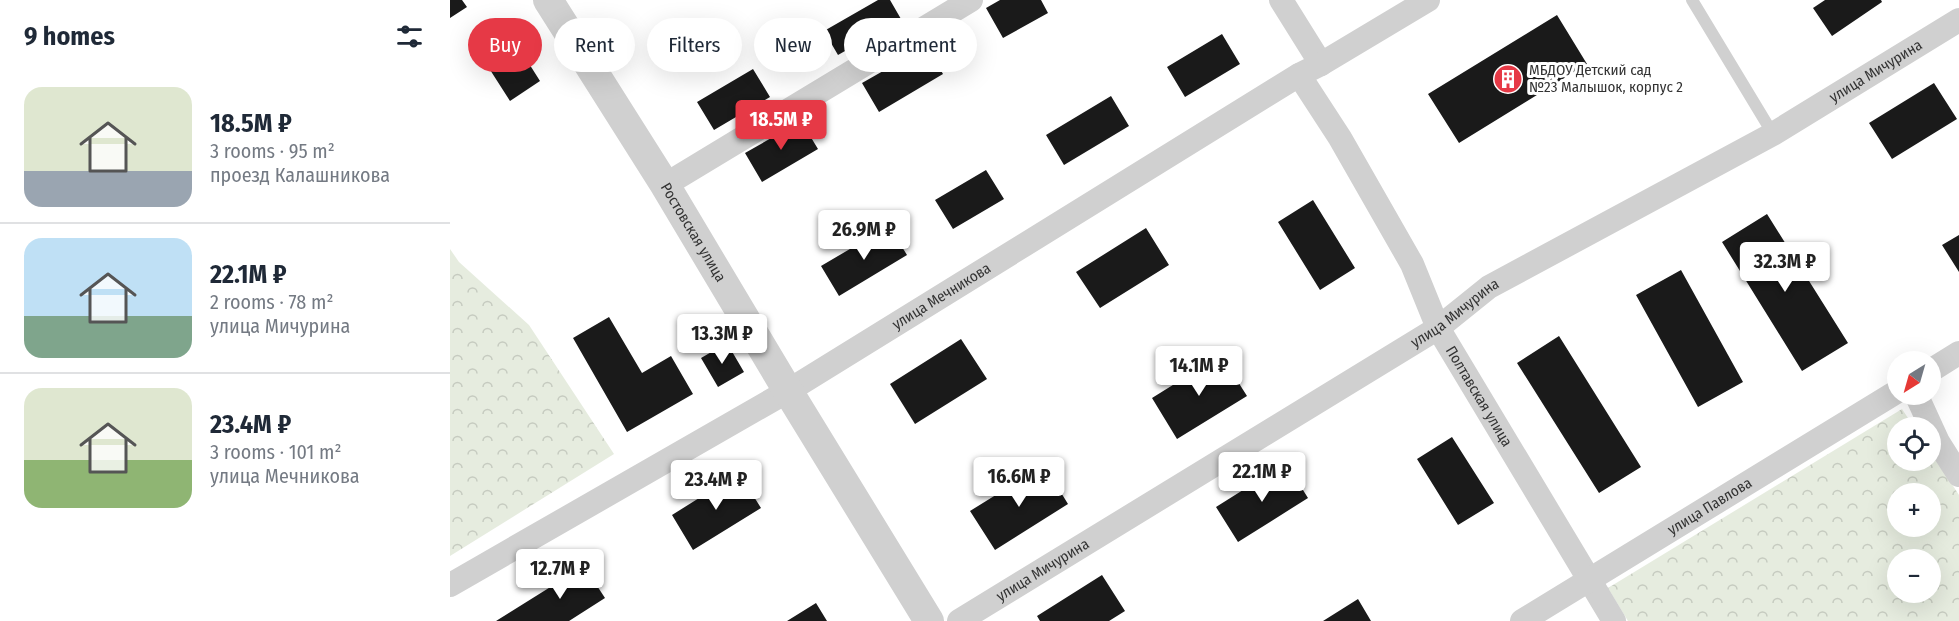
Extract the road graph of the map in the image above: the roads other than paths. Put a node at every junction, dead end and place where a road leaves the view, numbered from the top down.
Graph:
1 (548, 0) edge
2 (971, 0) edge
3 (1281, 0) edge
4 (1428, 0) edge
5 (1692, 0) edge
6 (1959, 20) edge
7 (1321, 64) junction
8 (1299, 75) junction
9 (1773, 134) junction
10 (665, 185) junction
11 (1438, 328) junction
12 (1959, 353) edge
13 (1941, 364) edge
14 (788, 392) junction
15 (1887, 398) edge
16 (1921, 405) edge
17 (1959, 475) edge
18 (1590, 580) junction
19 (450, 585) edge
20 (929, 621) edge
21 (959, 621) edge
22 (1522, 621) edge
23 (1614, 621) edge

1 - 10 street, Ростовская улица
2 - 10 street
3 - 7 street
4 - 7 street, улица Мечникова
5 - 9 lane
6 - 9 street, улица Мичурина
7 - 8 street, улица Мечникова
8 - 11 street, Полтавская улица
8 - 14 street, улица Мечникова
9 - 11 street, улица Мичурина
10 - 14 street, Ростовская улица
11 - 18 street, Полтавская улица
11 - 21 street, улица Мичурина
12 - 13 street
14 - 19 street, улица Мечникова
14 - 20 street, Ростовская улица
15 - 18 street, улица Павлова
16 - 17 street
18 - 22 street, улица Павлова
18 - 23 street, Полтавская улица

